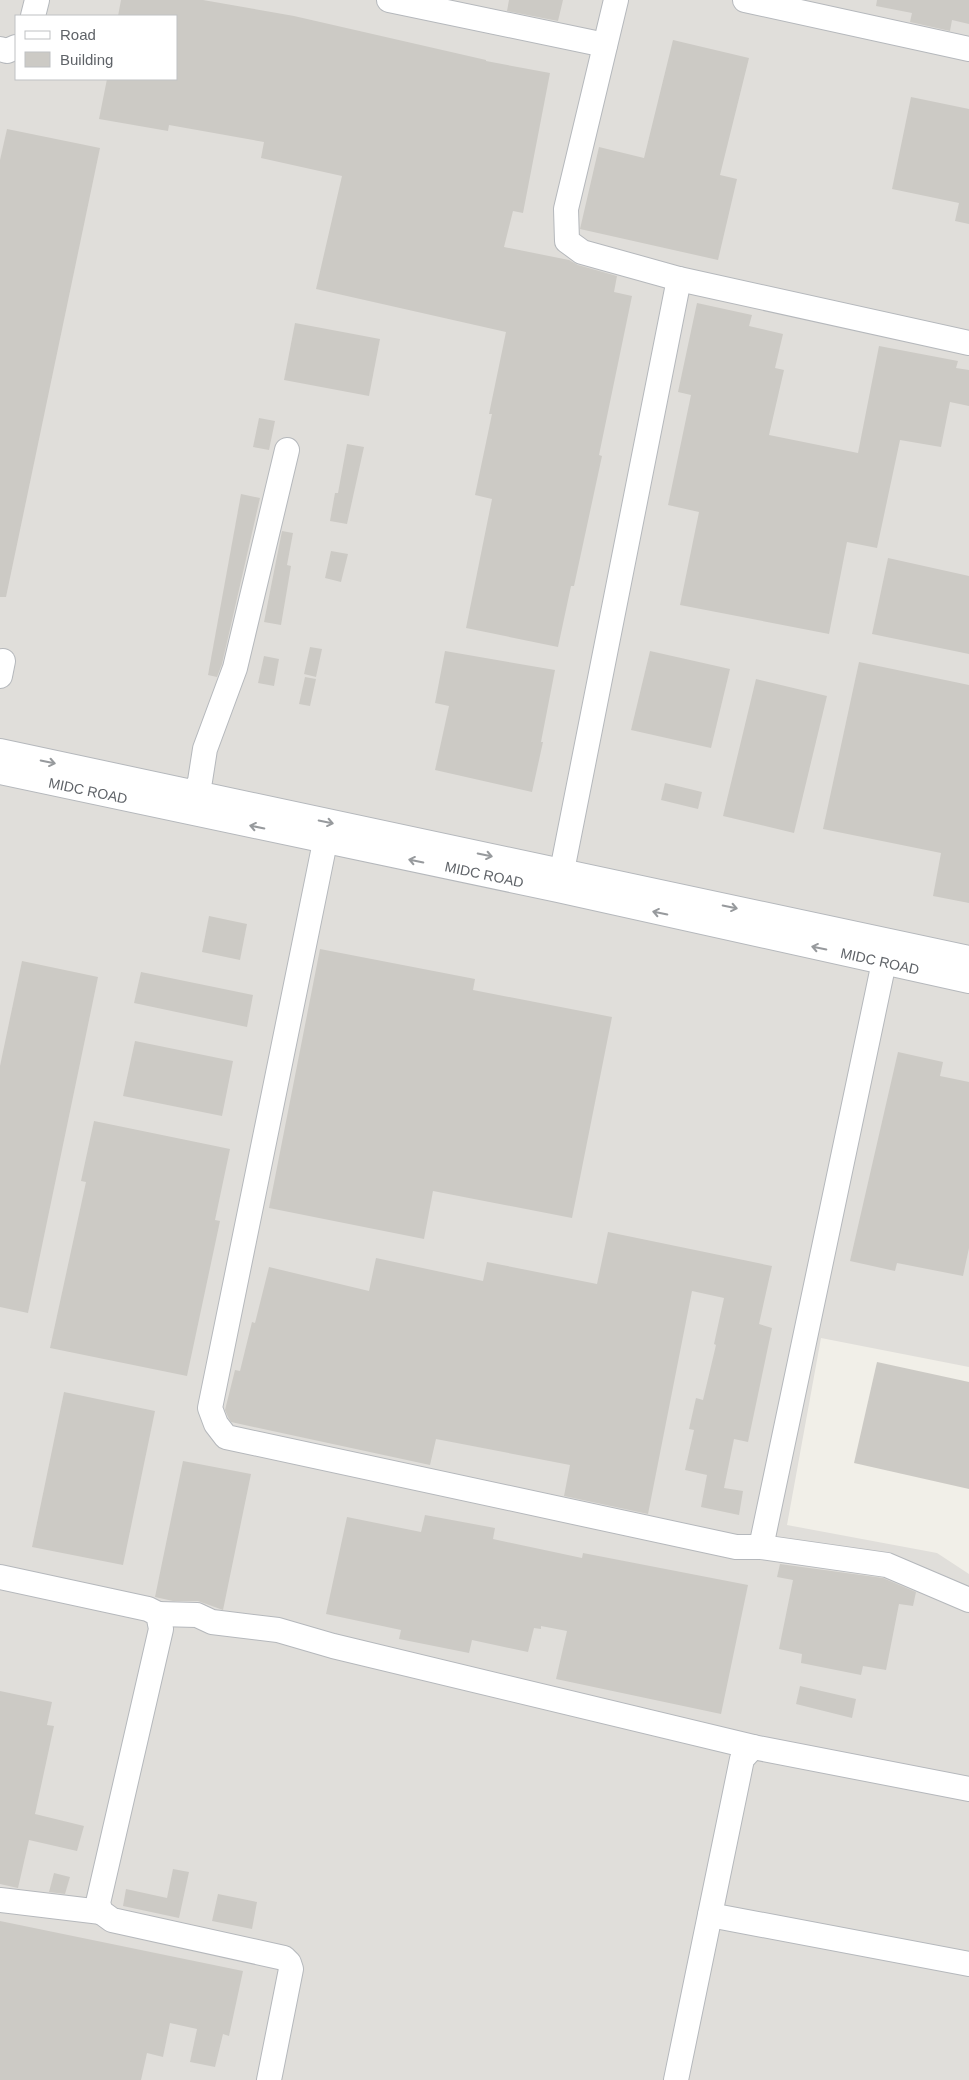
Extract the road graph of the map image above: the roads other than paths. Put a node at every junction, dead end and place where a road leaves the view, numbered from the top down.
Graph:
1 (37, 0) edge
2 (389, 0) edge
3 (616, 0) edge
4 (745, 0) edge
5 (33, 15) edge
6 (605, 45) junction
7 (15, 47) edge
8 (969, 49) edge
9 (0, 50) edge
10 (679, 279) junction
11 (969, 344) edge
12 (287, 450) dead end
13 (0, 751) edge
14 (0, 772) edge
15 (194, 794) junction
16 (326, 842) junction
17 (560, 881) junction
18 (969, 958) edge
19 (884, 962) junction
20 (969, 981) edge
21 (761, 1547) junction
22 (0, 1577) edge
23 (969, 1600) edge
24 (158, 1614) junction
25 (753, 1747) junction
26 (969, 1789) edge
27 (0, 1900) edge
28 (101, 1912) junction
29 (710, 1915) junction
30 (969, 1964) edge
31 (269, 2080) edge
32 (676, 2080) edge

1 - 5 street
2 - 6 street
3 - 6 street
4 - 8 street
6 - 10 street
7 - 9 street
10 - 11 street
10 - 17 street
12 - 15 street
13 -> 15 street, MIDC ROAD
16 -> 14 street, MIDC ROAD
15 -> 17 street, MIDC ROAD
17 -> 16 street, MIDC ROAD
16 - 21 street
17 -> 18 street, MIDC ROAD
19 -> 17 street, MIDC ROAD
19 - 20 street, MIDC ROAD
19 - 21 street
21 - 23 street
22 - 24 street
24 - 25 street
24 - 28 street
25 - 26 street
25 - 29 street
27 - 28 street
28 - 31 street
29 - 30 street
29 - 32 street

